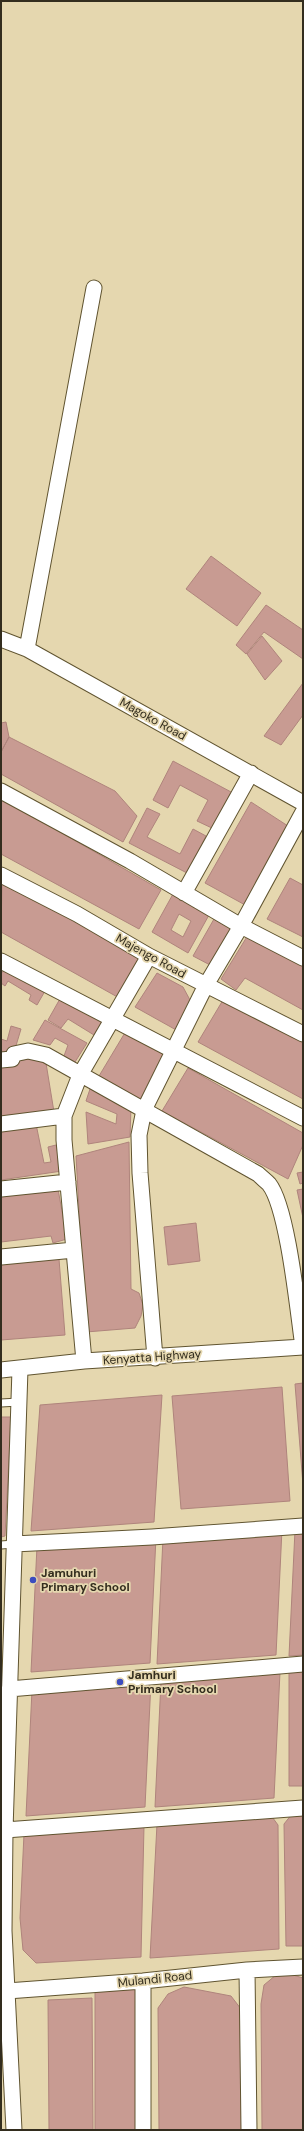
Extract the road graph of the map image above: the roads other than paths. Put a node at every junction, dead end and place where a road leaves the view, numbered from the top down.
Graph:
1 (94, 288) dead end
2 (1, 639) edge
3 (27, 649) junction
4 (251, 773) junction
5 (1, 791) edge
6 (303, 802) edge
7 (303, 812) edge
8 (1, 875) edge
9 (184, 893) junction
10 (241, 926) junction
11 (149, 956) junction
12 (303, 958) edge
13 (1, 961) edge
14 (206, 985) junction
15 (113, 1019) junction
16 (303, 1034) edge
17 (174, 1051) junction
18 (1, 1060) edge
19 (80, 1075) junction
20 (144, 1110) junction
21 (64, 1116) junction
22 (303, 1118) edge
23 (1, 1124) edge
24 (68, 1182) junction
25 (1, 1189) edge
26 (74, 1250) junction
27 (1, 1257) edge
28 (303, 1347) edge
29 (155, 1358) junction
30 (84, 1362) junction
31 (20, 1369) junction
32 (1, 1370) edge
33 (19, 1402) junction
34 (1, 1403) edge
35 (303, 1526) edge
36 (7, 1544) edge
37 (303, 1664) edge
38 (9, 1689) junction
39 (303, 1808) edge
40 (5, 1830) junction
41 (3, 1931) edge
42 (303, 1967) edge
43 (247, 1970) junction
44 (143, 1981) junction
45 (7, 1991) junction
46 (14, 2130) edge
47 (143, 2130) edge
48 (249, 2130) edge

1 - 3 street
2 - 3 street, Magoko Road
3 - 4 street, Magoko Road
4 - 6 street, Magoko Road
4 - 9 street
5 - 9 street
7 - 10 street
8 - 11 street, Majengo Road
9 - 10 street
10 - 12 street
10 - 14 street
11 - 14 street, Majengo Road
11 - 15 street
13 - 15 street
14 - 16 street, Majengo Road
14 - 17 street
15 - 17 street
15 - 19 street
17 - 20 street
17 - 22 street
18 - 19 street
19 - 20 street
19 - 21 street
20 - 28 street
20 - 29 street
21 - 23 street
21 - 24 street
24 - 25 street
24 - 26 street
26 - 27 street
26 - 30 street
28 - 29 street, Kenyatta Highway
29 - 30 street, Kenyatta Highway
30 - 31 street, Kenyatta Highway
31 - 32 street, Kenyatta Highway
31 - 33 street
33 - 34 lane
33 - 36 street
35 - 36 street
36 - 38 street
37 - 38 street
38 - 40 street
39 - 40 street
40 - 41 street
41 - 45 street
42 - 43 street, Mulandi Road
43 - 44 street, Mulandi Road
43 - 48 street
44 - 45 street, Mulandi Road
44 - 47 street
45 - 46 street

